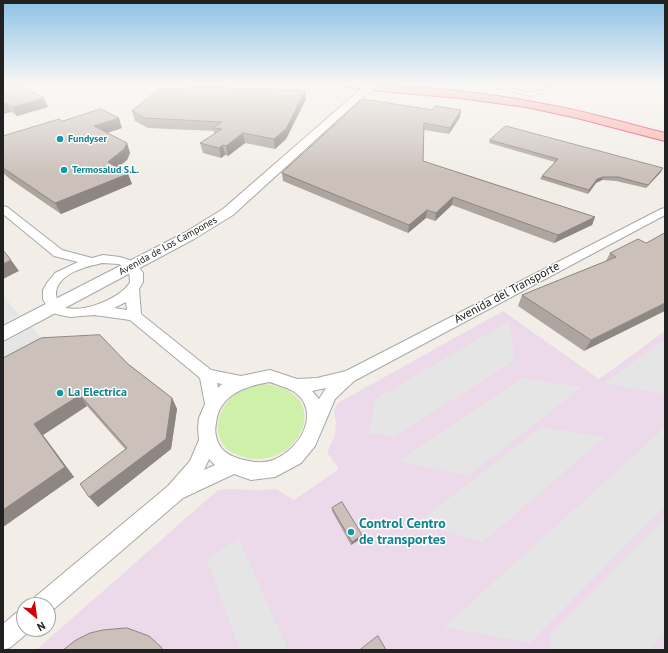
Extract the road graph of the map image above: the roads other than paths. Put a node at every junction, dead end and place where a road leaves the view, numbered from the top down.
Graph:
1 (335, 115) edge
2 (583, 115) edge
3 (665, 138) edge
4 (3, 208) edge
5 (665, 211) edge
6 (58, 253) junction
7 (90, 261) junction
8 (133, 266) junction
9 (63, 274) junction
10 (133, 289) junction
11 (55, 307) junction
12 (94, 311) junction
13 (134, 316) junction
14 (3, 334) edge
15 (207, 375) junction
16 (350, 376) junction
17 (240, 382) junction
18 (298, 385) junction
19 (213, 404) junction
20 (316, 423) junction
21 (208, 441) junction
22 (232, 466) junction
23 (175, 493) junction
24 (52, 597) edge
25 (16, 628) edge
26 (3, 639) edge

1 - 8 street, Avenida de Los Campones
2 - 3 highway
4 - 6 street
5 - 16 street, Avenida del Transporte
6 - 7 street
6 - 9 street
7 - 8 street
7 - 9 street
8 - 10 street
8 - 11 street, Avenida de Los Campones
9 - 11 street
10 - 12 street
10 - 13 street
11 - 12 street
11 - 14 street, Avenida de Los Campones
12 - 13 street
13 - 15 street
15 - 17 street
15 - 19 street
16 - 18 street
16 - 20 street
17 - 18 street
17 - 19 street
18 - 20 street
19 - 21 street
20 - 22 street
21 - 22 street
21 - 23 street
22 - 23 street
23 - 24 street
25 - 26 street

